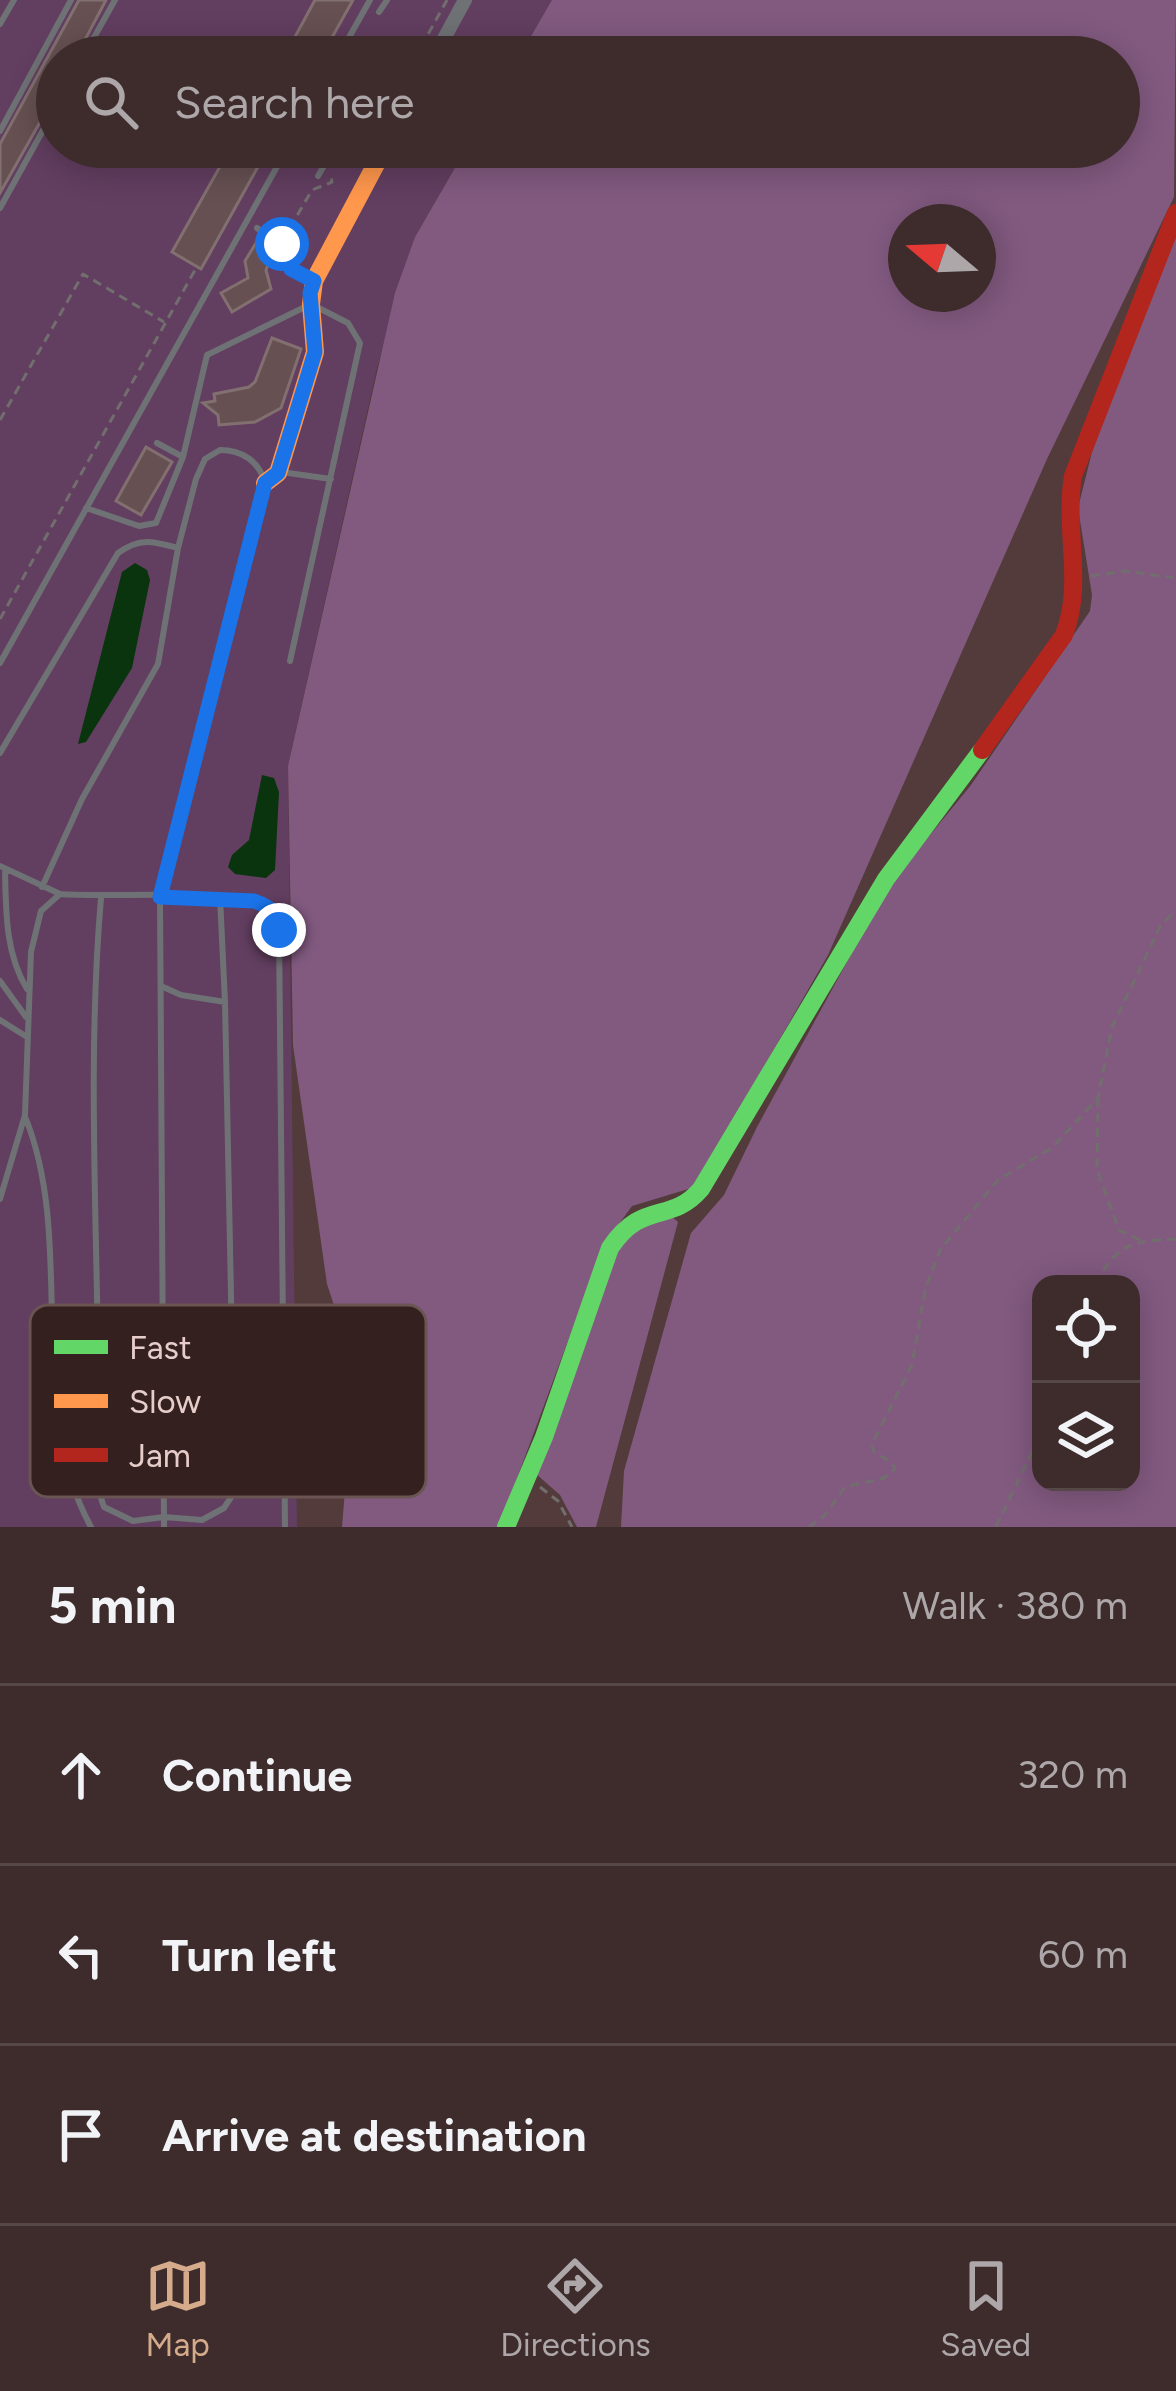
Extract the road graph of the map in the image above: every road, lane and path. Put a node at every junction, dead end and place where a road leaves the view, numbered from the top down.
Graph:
1 (14, 0) edge
2 (71, 0) edge
3 (115, 0) edge
4 (370, 0) edge
5 (387, 0) edge
6 (447, 0) edge
7 (465, 0) edge
8 (379, 13) dead end
9 (0, 24) edge
10 (51, 36) edge
11 (95, 36) edge
12 (350, 36) edge
13 (427, 36) edge
14 (445, 36) edge
15 (36, 65) edge
16 (0, 131) edge
17 (36, 143) edge
18 (275, 168) edge
19 (323, 168) edge
20 (374, 168) edge
21 (330, 172) dead end
22 (318, 176) dead end
23 (0, 208) edge
24 (1176, 213) edge
25 (257, 228) dead end
26 (297, 254) dead end
27 (195, 270) dead end
28 (314, 281) junction
29 (311, 304) junction
30 (166, 323) junction
31 (0, 420) edge
32 (157, 443) dead end
33 (183, 457) junction
34 (272, 478) junction
35 (331, 478) junction
36 (86, 508) junction
37 (139, 526) junction
38 (133, 542) junction
39 (178, 548) junction
40 (1176, 578) edge
41 (1078, 579) junction
42 (0, 619) edge
43 (290, 662) dead end
44 (0, 663) edge
45 (0, 753) edge
46 (3, 867) edge
47 (42, 887) junction
48 (60, 894) junction
49 (160, 897) junction
50 (220, 897) junction
51 (101, 898) junction
52 (1176, 910) edge
53 (0, 981) edge
54 (161, 986) junction
55 (29, 992) junction
56 (225, 1001) junction
57 (28, 1018) junction
58 (0, 1020) edge
59 (27, 1037) junction
60 (1098, 1098) junction
61 (25, 1115) junction
62 (0, 1199) edge
63 (1176, 1239) edge
64 (1140, 1240) junction
65 (1101, 1275) edge
66 (51, 1305) edge
67 (95, 1305) edge
68 (163, 1305) edge
69 (231, 1305) edge
70 (283, 1305) edge
71 (1032, 1452) edge
72 (526, 1478) junction
73 (76, 1497) edge
74 (100, 1497) edge
75 (164, 1497) edge
76 (231, 1497) edge
77 (285, 1497) edge
78 (115, 1512) junction
79 (164, 1517) junction
80 (508, 1523) edge
81 (91, 1527) edge
82 (121, 1527) edge
83 (164, 1527) edge
84 (285, 1527) edge
85 (572, 1527) edge
86 (809, 1527) edge
87 (996, 1527) edge

1 - 9 lane
2 - 10 lane
3 - 11 lane
4 - 12 lane
5 - 8 lane
6 - 13 path
7 - 14 street
15 - 16 lane
17 - 23 lane
18 - 36 lane
19 - 22 lane
20 - 28 street
21 - 26 path
24 - 41 street
25 - 28 lane
27 - 30 path
28 - 29 street
29 - 33 lane
29 - 34 street
29 - 35 lane
30 - 31 path
30 - 42 path
32 - 33 lane
33 - 37 lane
34 - 35 lane
34 - 39 lane
34 - 49 lane
35 - 43 lane
36 - 37 lane
36 - 44 lane
37 - 38 lane
38 - 39 lane
38 - 45 lane
39 - 47 lane
40 - 41 path
41 - 72 street
46 - 47 lane
46 - 55 lane
47 - 48 lane
48 - 51 lane
48 - 55 lane
49 - 50 lane
49 - 51 lane
49 - 54 lane
50 - 56 lane
50 - 70 lane
51 - 67 lane
52 - 60 path
53 - 57 lane
54 - 56 lane
54 - 68 lane
55 - 57 lane
56 - 69 lane
57 - 59 lane
58 - 59 lane
59 - 61 lane
60 - 64 path
60 - 86 path
61 - 62 lane
61 - 66 lane
63 - 64 path
64 - 65 path
71 - 87 path
72 - 80 street
72 - 85 path
73 - 81 lane
74 - 78 lane
75 - 79 lane
76 - 79 lane
77 - 84 lane
78 - 79 lane
78 - 82 lane
79 - 83 lane

